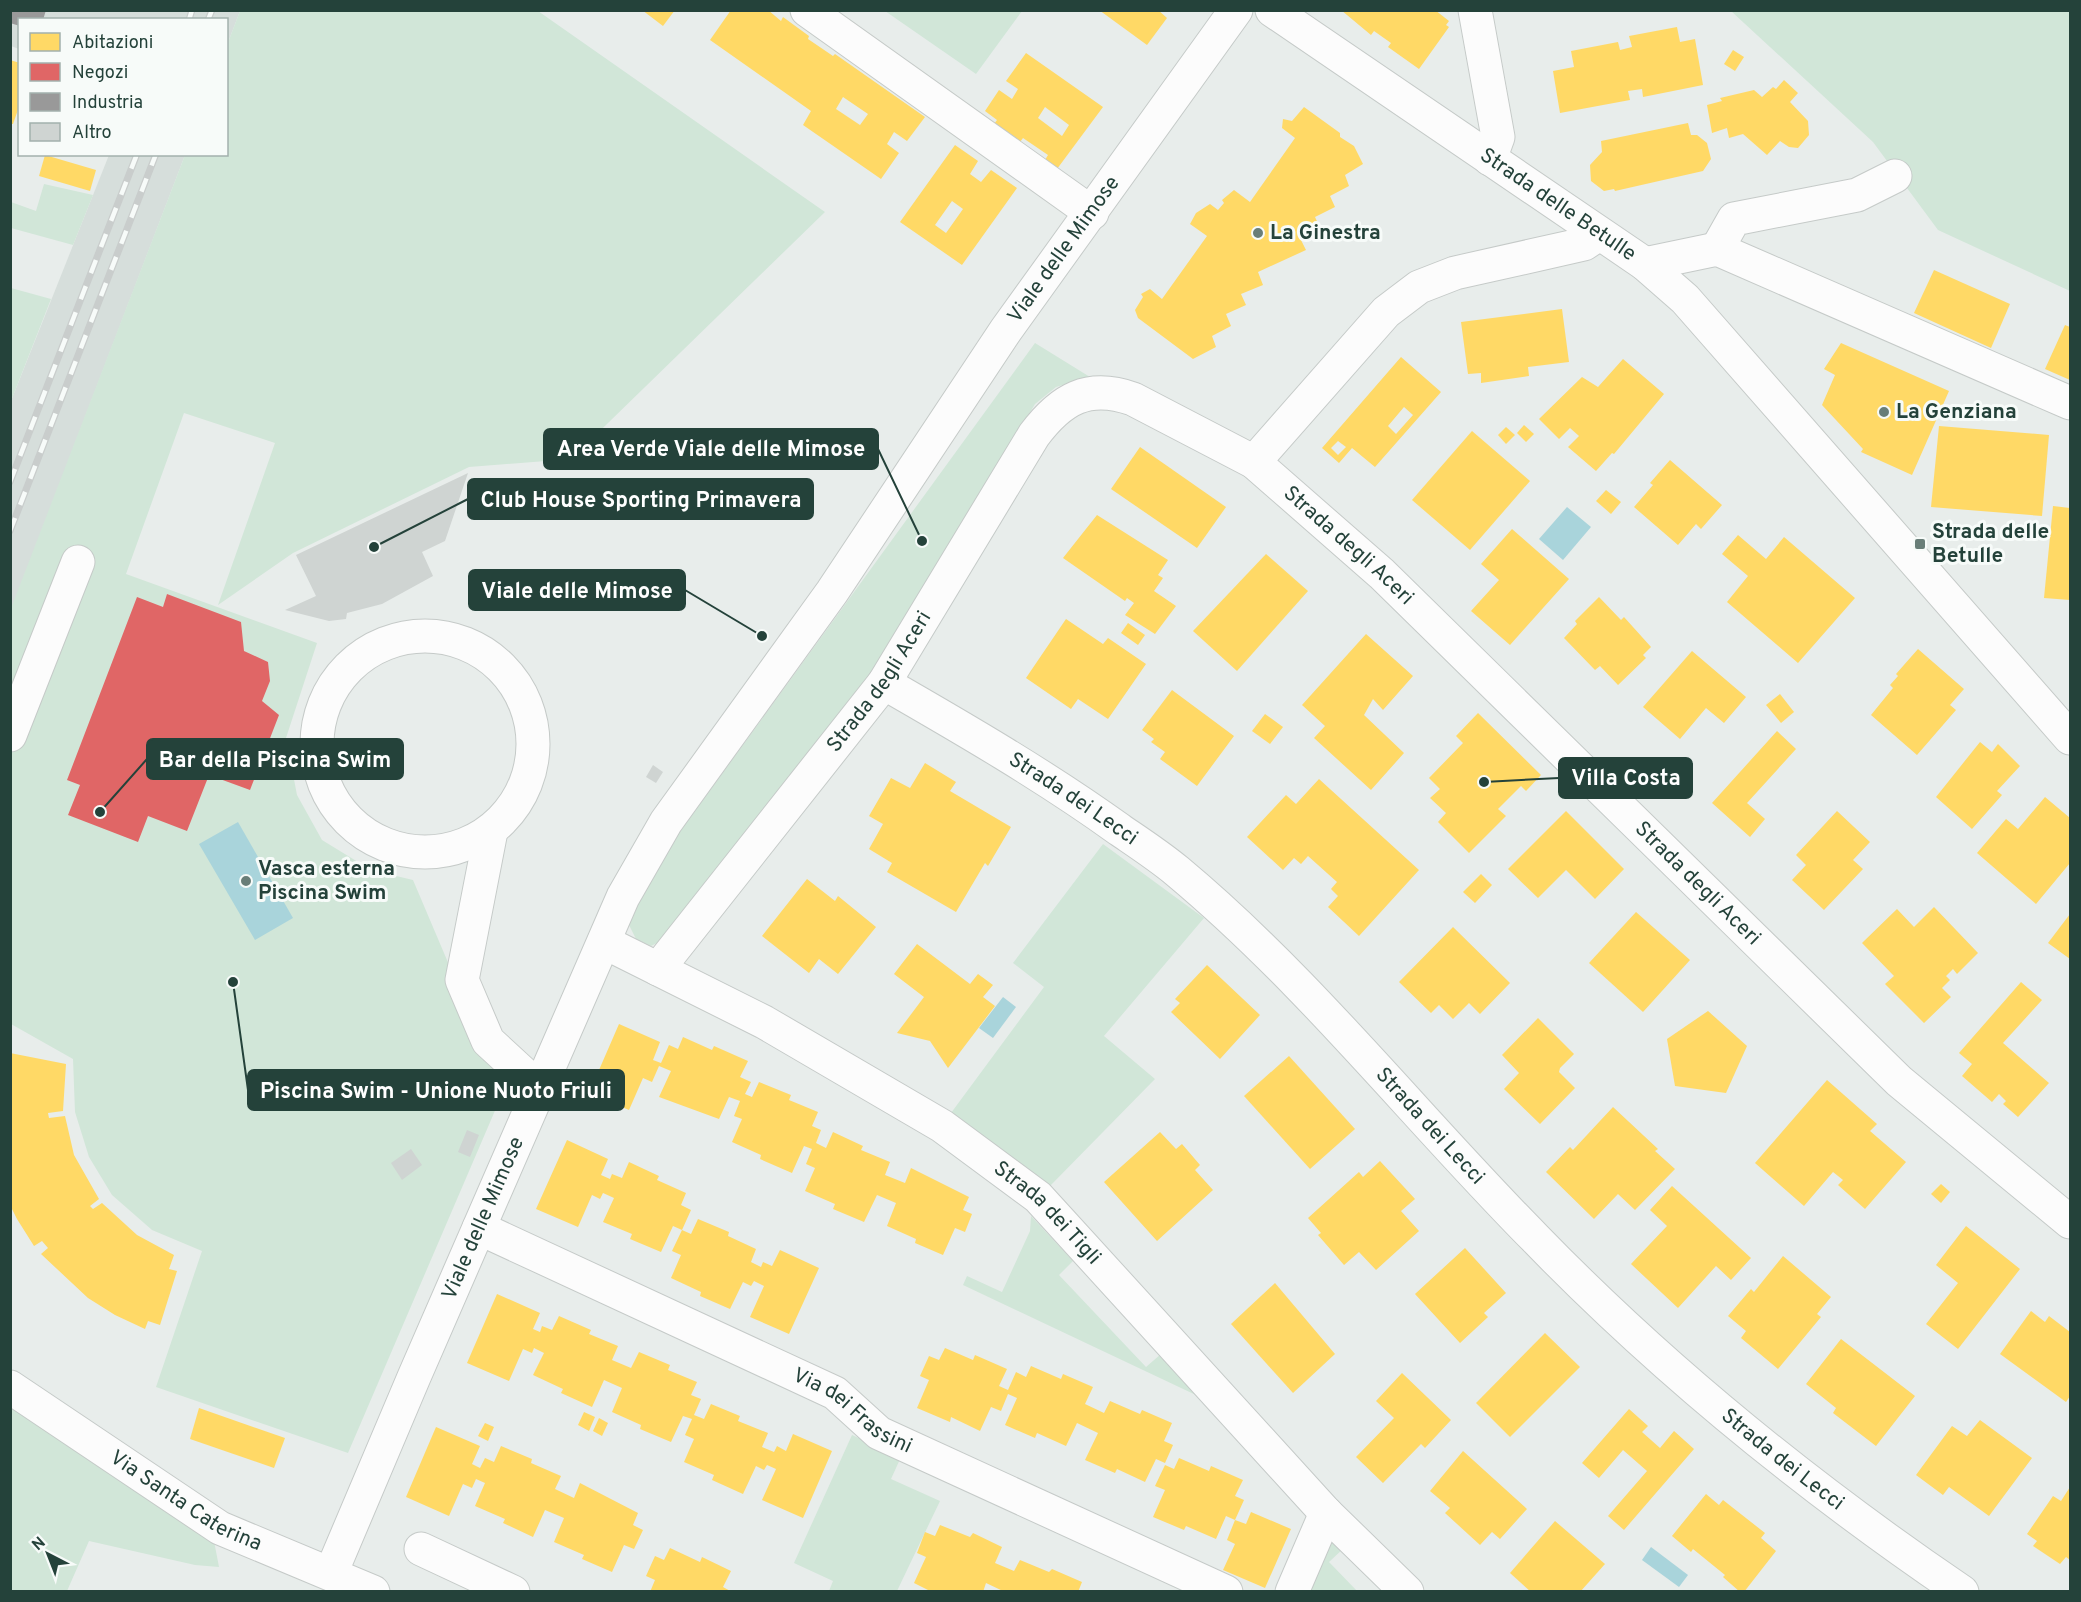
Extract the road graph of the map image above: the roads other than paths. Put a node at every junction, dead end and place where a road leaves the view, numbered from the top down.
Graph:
1 (807, 10) edge
2 (1236, 10) edge
3 (1272, 10) edge
4 (1475, 10) edge
5 (1490, 159) junction
6 (1895, 176) dead end
7 (1092, 213) junction
8 (1599, 234) junction
9 (1716, 249) junction
10 (1645, 264) junction
11 (2070, 403) edge
12 (1254, 462) junction
13 (78, 562) dead end
14 (884, 683) junction
15 (10, 735) edge
16 (2070, 738) edge
17 (491, 831) junction
18 (604, 942) junction
19 (658, 969) junction
20 (539, 1088) junction
21 (2070, 1222) edge
22 (479, 1228) junction
23 (10, 1387) edge
24 (1326, 1513) junction
25 (421, 1549) dead end
26 (331, 1573) junction
27 (373, 1592) edge
28 (513, 1592) edge
29 (1226, 1592) edge
30 (1292, 1592) edge
31 (1407, 1592) edge
32 (1962, 1592) edge

1 - 7 street
2 - 7 street, Viale delle Mimose
3 - 5 street, Strada delle Betulle
4 - 5 street
5 - 8 street, Strada delle Betulle
6 - 9 street
7 - 18 street, Viale delle Mimose
8 - 10 street, Strada delle Betulle
8 - 12 street
9 - 10 street
9 - 11 street
10 - 16 street, Strada delle Betulle
12 - 14 street, Strada degli Aceri
12 - 21 street, Strada degli Aceri
13 - 15 street
14 - 19 street, Strada degli Aceri
14 - 32 street, Strada dei Lecci
17 - 17 street
17 - 20 street
18 - 19 street, Strada dei Tigli
18 - 20 street, Viale delle Mimose
19 - 24 street, Strada dei Tigli
20 - 22 street, Viale delle Mimose
22 - 26 street, Viale delle Mimose
22 - 29 street, Via dei Frassini
23 - 26 street, Via Santa Caterina
24 - 30 street
24 - 31 street, Strada dei Tigli
25 - 28 street
26 - 27 street, Via Santa Caterina

